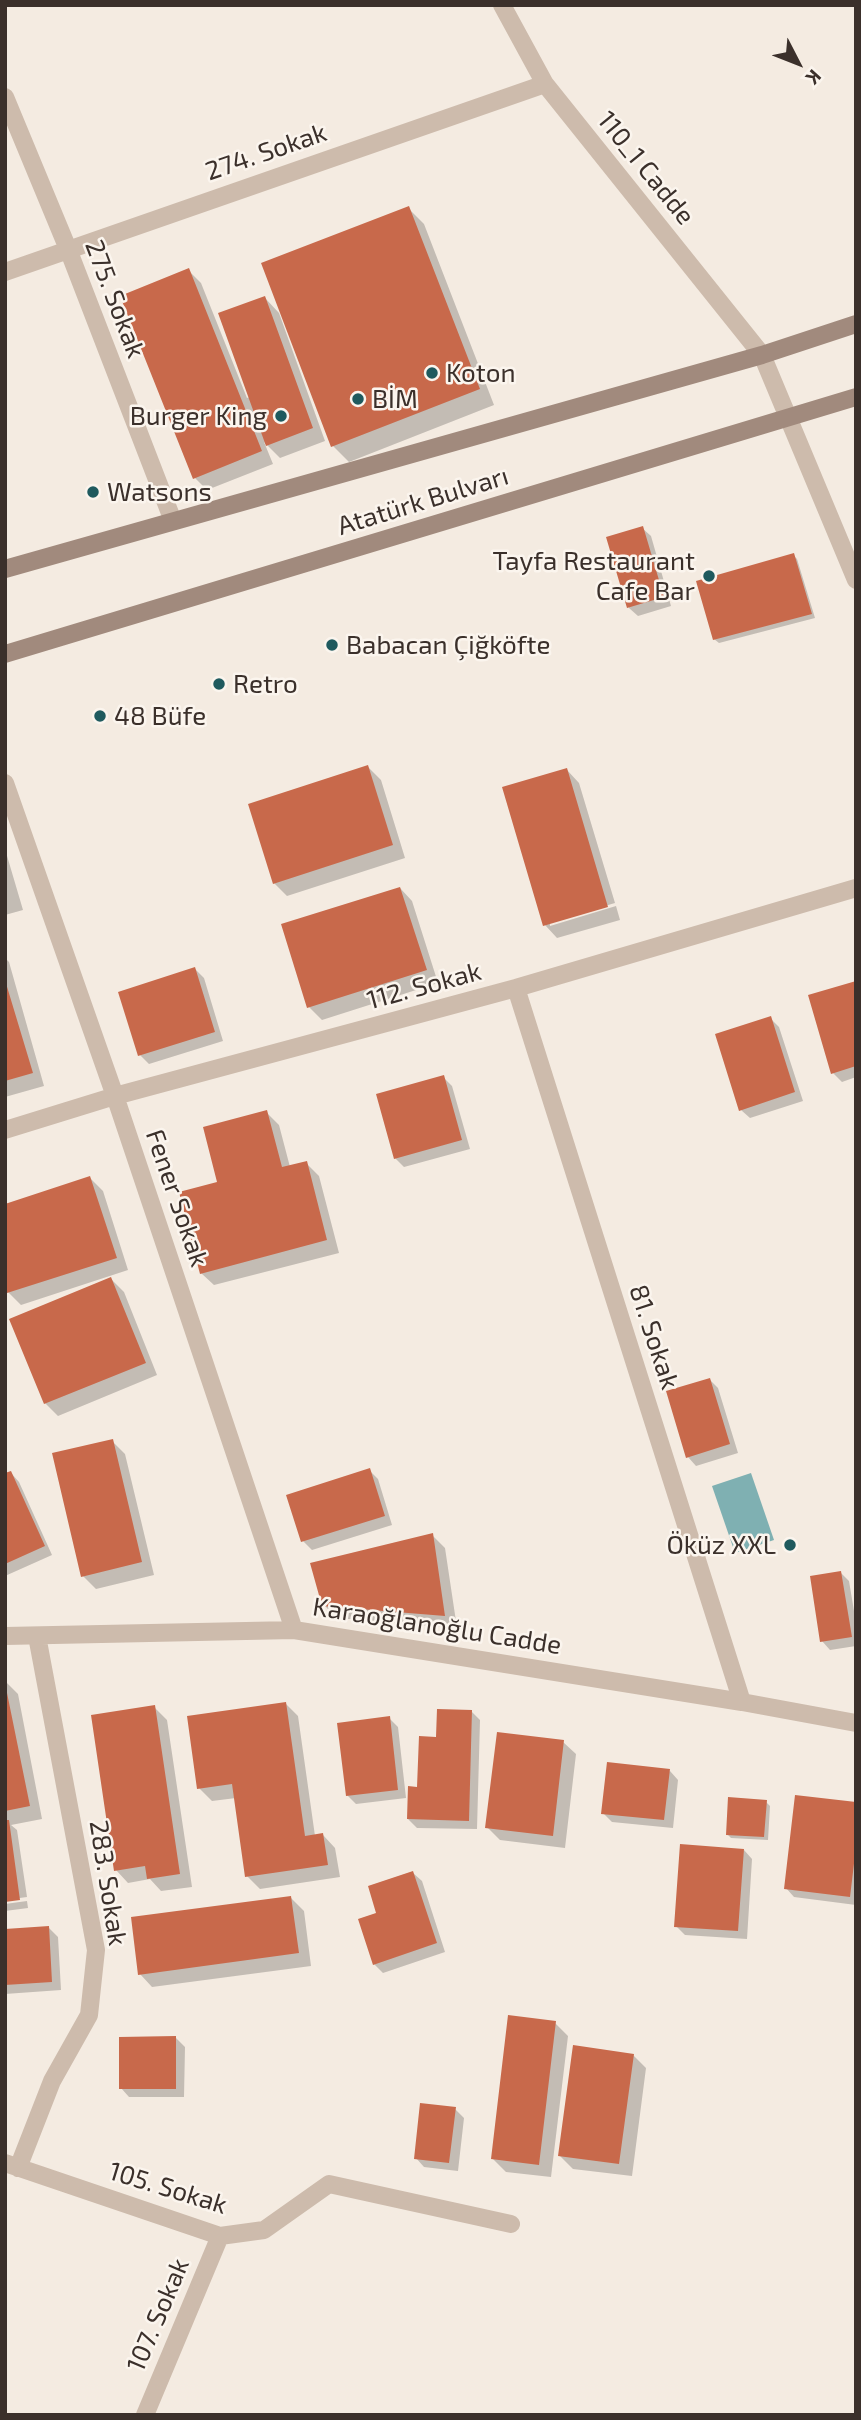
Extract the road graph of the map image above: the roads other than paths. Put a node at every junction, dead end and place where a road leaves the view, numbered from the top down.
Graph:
1 (502, 5) edge
2 (545, 84) junction
3 (5, 97) edge
4 (68, 249) junction
5 (5, 272) edge
6 (856, 324) edge
7 (762, 355) junction
8 (856, 397) edge
9 (789, 418) junction
10 (173, 521) junction
11 (5, 569) edge
12 (856, 580) edge
13 (5, 654) edge
14 (5, 783) edge
15 (856, 888) edge
16 (516, 988) junction
17 (115, 1096) junction
18 (5, 1130) edge
19 (294, 1630) junction
20 (5, 1636) edge
21 (37, 1636) junction
22 (742, 1702) junction
23 (856, 1723) edge
24 (11, 2166) edge
25 (511, 2224) dead end
26 (220, 2236) junction
27 (145, 2415) edge

1 - 2 street, 110_1 Cadde
2 - 4 street, 274. Sokak
2 - 7 street, 110_1 Cadde
3 - 4 street, 275. Sokak
4 - 5 street, 274. Sokak
4 - 10 street, 275. Sokak
6 - 7 main road, Atatürk Bulvarı
7 - 9 street, 110_1 Cadde
7 - 10 main road, Atatürk Bulvarı
8 - 9 main road, Atatürk Bulvarı
9 - 12 street, 110_1 Cadde
9 - 13 main road, Atatürk Bulvarı
10 - 11 main road, Atatürk Bulvarı
14 - 17 street, Fener Sokak
15 - 16 street, 112. Sokak
16 - 17 street, 112. Sokak
16 - 22 street, 81. Sokak
17 - 18 street, 112. Sokak
17 - 19 street, Fener Sokak
19 - 21 street, Karaoğlanoğlu Cadde
19 - 22 street, Karaoğlanoğlu Cadde
20 - 21 street, Karaoğlanoğlu Cadde
21 - 24 street, 283. Sokak
22 - 23 street, Karaoğlanoğlu Cadde
24 - 26 street, 105. Sokak
25 - 26 street, 105. Sokak
26 - 27 street, 107. Sokak

